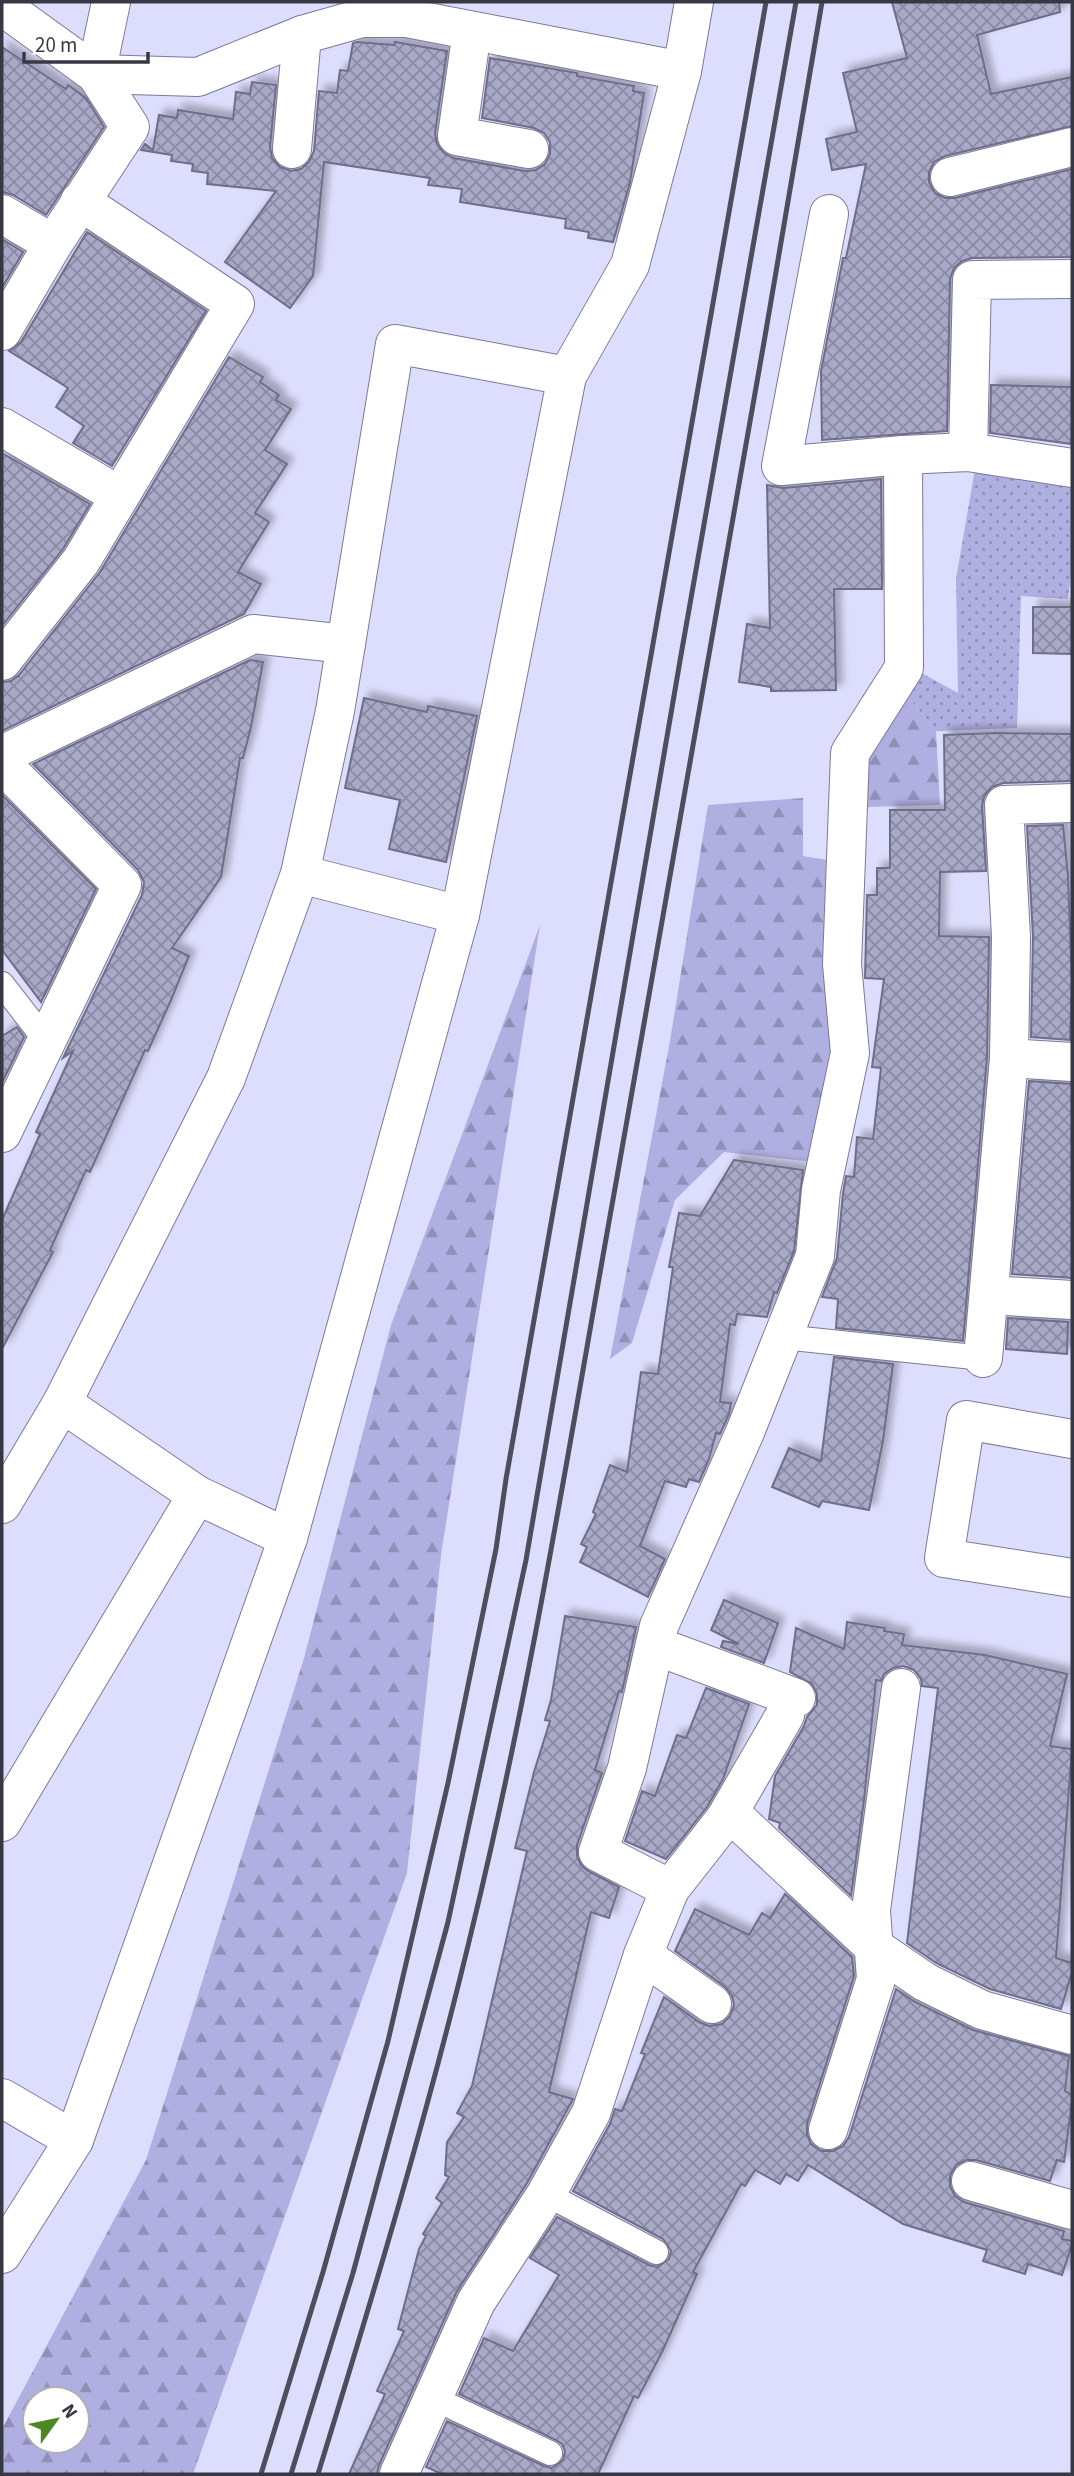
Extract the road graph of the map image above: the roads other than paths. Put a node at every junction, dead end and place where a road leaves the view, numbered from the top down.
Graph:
1 (111, 2) edge
2 (695, 2) edge
3 (2, 6) edge
4 (472, 30) junction
5 (302, 35) junction
6 (681, 71) junction
7 (96, 75) junction
8 (1072, 147) edge
9 (292, 149) dead end
10 (529, 149) dead end
11 (950, 177) dead end
12 (80, 201) junction
13 (2, 214) edge
14 (829, 214) dead end
15 (52, 244) junction
16 (1072, 279) edge
17 (2, 331) edge
18 (566, 376) junction
19 (2, 427) edge
20 (968, 452) junction
21 (904, 455) junction
22 (1072, 468) edge
23 (120, 496) junction
24 (346, 644) junction
25 (2, 661) edge
26 (2, 755) edge
27 (2, 764) edge
28 (1072, 803) edge
29 (300, 874) junction
30 (460, 915) junction
31 (2, 984) edge
32 (47, 1041) junction
33 (1009, 1058) junction
34 (1072, 1062) edge
35 (2, 1133) edge
36 (989, 1295) junction
37 (1072, 1300) edge
38 (783, 1337) junction
39 (983, 1358) joint
40 (62, 1403) junction
41 (1072, 1439) edge
42 (197, 1495) junction
43 (2, 1504) edge
44 (288, 1538) junction
45 (1072, 1578) edge
46 (656, 1646) junction
47 (901, 1688) dead end
48 (725, 1819) junction
49 (2, 1822) edge
50 (670, 1889) junction
51 (874, 1947) junction
52 (643, 1955) junction
53 (712, 2004) dead end
54 (1072, 2035) edge
55 (2, 2098) edge
56 (828, 2130) dead end
57 (74, 2140) junction
58 (971, 2181) dead end
59 (546, 2194) junction
60 (1072, 2210) edge
61 (656, 2252) dead end
62 (2, 2254) edge
63 (433, 2398) junction
64 (550, 2453) dead end
65 (399, 2474) edge

1 - 7 street
2 - 6 street
3 - 7 street
4 - 5 street
4 - 6 street
4 - 10 street
5 - 7 street
5 - 9 street
6 - 18 street
7 - 12 street
8 - 11 street
12 - 15 street
12 - 23 street
13 - 15 street
14 - 21 street
15 - 17 street
16 - 20 street
18 - 24 street
18 - 30 street
19 - 23 street
20 - 21 street
20 - 22 street
21 - 38 street
23 - 25 street
24 - 26 street
24 - 29 street
27 - 32 street
28 - 33 street
29 - 30 street
29 - 40 street
30 - 44 street
31 - 32 lane
32 - 35 street
33 - 34 street
33 - 36 street
36 - 37 street
36 - 39 street
38 - 39 lane
38 - 46 street
40 - 42 street
40 - 43 street
41 - 45 street
42 - 44 street
42 - 49 street
44 - 57 street
46 - 48 street
46 - 50 street
47 - 51 street
48 - 50 street
48 - 51 street
50 - 52 street
51 - 54 street
51 - 56 street
52 - 53 street
52 - 59 street
55 - 57 street
57 - 62 street
58 - 60 street
59 - 61 lane
59 - 63 street
63 - 64 lane
63 - 65 street

